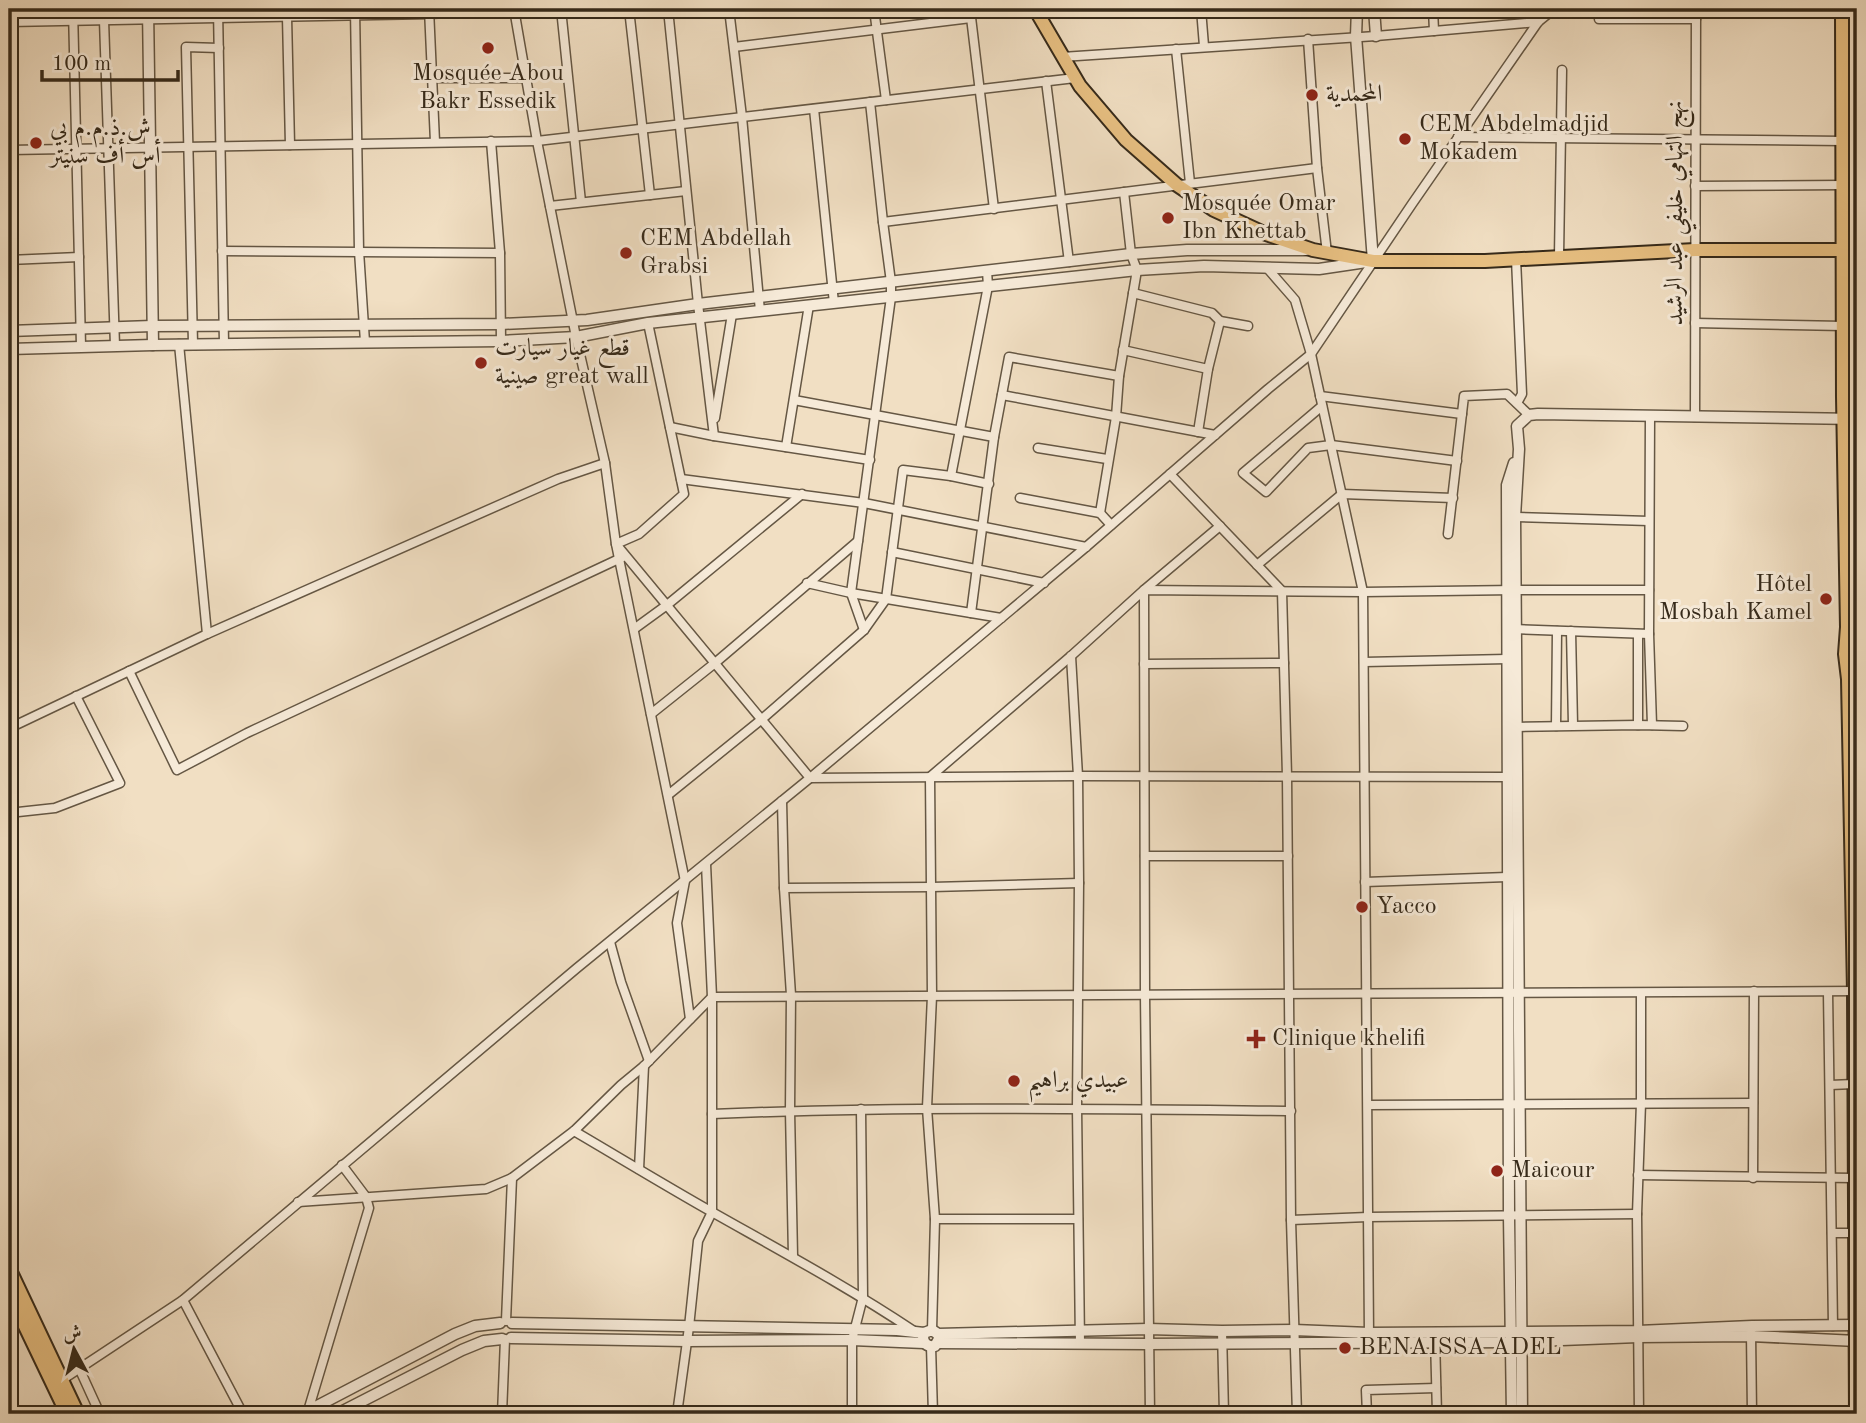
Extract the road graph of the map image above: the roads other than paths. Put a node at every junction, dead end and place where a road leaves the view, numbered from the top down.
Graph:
1 (73, 9) edge
2 (515, 9) edge
3 (561, 9) edge
4 (629, 9) edge
5 (668, 9) edge
6 (729, 9) edge
7 (874, 9) edge
8 (1035, 9) edge
9 (1201, 9) edge
10 (1357, 9) edge
11 (1374, 9) edge
12 (1433, 9) edge
13 (1553, 9) edge
14 (1696, 9) edge
15 (1842, 9) edge
16 (429, 11) edge
17 (355, 12) edge
18 (218, 13) edge
19 (237, 13) edge
20 (970, 13) edge
21 (147, 14) edge
22 (286, 17) junction
23 (1599, 19) dead end
24 (1696, 19) junction
25 (104, 20) junction
26 (74, 21) junction
27 (1538, 22) junction
28 (9, 23) edge
29 (877, 30) junction
30 (1434, 31) junction
31 (1356, 36) junction
32 (1376, 36) junction
33 (1308, 39) junction
34 (1204, 46) junction
35 (733, 47) junction
36 (219, 48) junction
37 (1176, 49) junction
38 (1062, 57) junction
39 (1843, 62) junction
40 (1857, 62) edge
41 (1562, 69) dead end
42 (432, 78) junction
43 (526, 78) junction
44 (1075, 78) junction
45 (1046, 81) junction
46 (981, 89) junction
47 (886, 100) junction
48 (870, 102) junction
49 (814, 108) junction
50 (742, 117) junction
51 (679, 124) junction
52 (642, 128) junction
53 (573, 136) junction
54 (1458, 137) junction
55 (1560, 139) junction
56 (1695, 140) junction
57 (491, 141) junction
58 (537, 141) junction
59 (1843, 141) junction
60 (435, 142) junction
61 (357, 143) junction
62 (221, 145) junction
63 (290, 145) junction
64 (149, 146) junction
65 (190, 146) junction
66 (108, 147) junction
67 (76, 148) junction
68 (9, 150) edge
69 (1317, 168) junction
70 (1184, 184) junction
71 (1843, 185) junction
72 (1695, 186) junction
73 (686, 191) junction
74 (1124, 192) junction
75 (650, 195) junction
76 (1062, 200) junction
77 (582, 202) junction
78 (550, 206) junction
79 (994, 209) junction
80 (883, 222) junction
81 (1313, 250) junction
82 (1695, 250) junction
83 (1842, 250) junction
84 (1857, 250) edge
85 (222, 251) junction
86 (359, 251) junction
87 (500, 253) junction
88 (1326, 253) junction
89 (1131, 254) junction
90 (1559, 256) junction
91 (79, 257) junction
92 (1516, 259) junction
93 (9, 260) edge
94 (1373, 261) junction
95 (1069, 262) junction
96 (1268, 269) junction
97 (1137, 270) junction
98 (987, 271) junction
99 (891, 282) junction
100 (988, 286) junction
101 (833, 288) junction
102 (1133, 293) junction
103 (759, 297) junction
104 (891, 297) junction
105 (834, 303) junction
106 (698, 304) junction
107 (810, 305) junction
108 (760, 311) junction
109 (732, 314) junction
110 (699, 317) junction
111 (573, 321) junction
112 (1220, 321) junction
113 (648, 323) junction
114 (1695, 323) junction
115 (363, 324) junction
116 (501, 324) junction
117 (223, 325) junction
118 (152, 326) junction
119 (193, 326) junction
120 (1248, 326) dead end
121 (1843, 326) junction
122 (81, 327) junction
123 (115, 327) junction
124 (9, 331) edge
125 (576, 337) junction
126 (501, 341) junction
127 (365, 342) junction
128 (178, 344) junction
129 (193, 344) junction
130 (223, 344) junction
131 (153, 345) junction
132 (81, 346) junction
133 (115, 346) junction
134 (9, 349) edge
135 (1123, 350) junction
136 (1311, 354) junction
137 (1208, 369) junction
138 (1119, 376) junction
139 (1002, 396) junction
140 (1320, 396) junction
141 (794, 400) junction
142 (1517, 404) junction
143 (1322, 406) junction
144 (876, 414) junction
145 (1462, 414) junction
146 (1529, 415) junction
147 (1650, 416) junction
148 (1695, 416) junction
149 (1116, 417) junction
150 (1843, 419) junction
151 (1857, 419) edge
152 (670, 428) junction
153 (960, 430) junction
154 (714, 432) junction
155 (1198, 432) junction
156 (1215, 435) junction
157 (994, 436) junction
158 (1331, 445) junction
159 (786, 447) junction
160 (1038, 448) dead end
161 (1519, 449) junction
162 (1107, 459) junction
163 (870, 460) junction
164 (1457, 461) junction
165 (605, 463) junction
166 (1170, 474) junction
167 (951, 476) junction
168 (681, 479) junction
169 (989, 484) junction
170 (802, 494) junction
171 (1342, 494) junction
172 (1020, 498) dead end
173 (1452, 498) junction
174 (864, 503) junction
175 (897, 510) junction
176 (1100, 513) junction
177 (1514, 517) junction
178 (1649, 521) junction
179 (1111, 525) junction
180 (1220, 526) junction
181 (984, 527) junction
182 (1448, 534) dead end
183 (858, 541) junction
184 (617, 544) junction
185 (1086, 547) junction
186 (892, 552) junction
187 (623, 557) junction
188 (1257, 565) junction
189 (977, 569) junction
190 (807, 583) junction
191 (1044, 583) junction
192 (1144, 590) junction
193 (1511, 590) junction
194 (1649, 590) junction
195 (1282, 592) junction
196 (1363, 592) junction
197 (851, 593) junction
198 (886, 599) junction
199 (667, 605) junction
200 (971, 613) junction
201 (1001, 618) junction
202 (634, 629) junction
203 (864, 630) junction
204 (1511, 630) junction
205 (1557, 631) junction
206 (1571, 631) junction
207 (207, 634) junction
208 (1638, 634) junction
209 (1649, 634) junction
210 (1852, 654) edge
211 (1071, 656) junction
212 (1507, 659) junction
213 (1364, 662) junction
214 (715, 663) junction
215 (1284, 663) junction
216 (1144, 664) junction
217 (1857, 670) edge
218 (129, 671) junction
219 (76, 696) junction
220 (651, 714) junction
221 (762, 719) junction
222 (9, 720) edge
223 (1573, 725) junction
224 (1638, 725) junction
225 (1652, 725) junction
226 (1556, 726) junction
227 (1684, 726) dead end
228 (1516, 727) junction
229 (930, 776) junction
230 (1078, 776) junction
231 (1287, 776) junction
232 (1365, 776) junction
233 (1145, 777) junction
234 (1507, 777) junction
235 (810, 778) junction
236 (668, 795) junction
237 (782, 801) junction
238 (9, 813) edge
239 (1145, 856) junction
240 (1288, 856) junction
241 (706, 864) junction
242 (1507, 877) junction
243 (685, 881) junction
244 (1365, 882) junction
245 (1079, 883) junction
246 (932, 887) junction
247 (784, 888) junction
248 (610, 942) junction
249 (1754, 991) junction
250 (1856, 991) edge
251 (1828, 992) junction
252 (1513, 993) junction
253 (1641, 993) junction
254 (1078, 994) junction
255 (1366, 994) junction
256 (791, 995) junction
257 (1145, 995) junction
258 (1290, 995) junction
259 (932, 996) junction
260 (712, 997) junction
261 (690, 1019) junction
262 (646, 1063) junction
263 (1854, 1084) junction
264 (1830, 1085) junction
265 (1641, 1103) junction
266 (1368, 1104) junction
267 (1515, 1104) junction
268 (1753, 1104) junction
269 (928, 1108) junction
270 (1077, 1108) junction
271 (861, 1109) junction
272 (1146, 1109) junction
273 (790, 1111) junction
274 (1291, 1111) junction
275 (712, 1114) junction
276 (574, 1131) junction
277 (342, 1165) junction
278 (639, 1169) junction
279 (1637, 1175) junction
280 (512, 1178) junction
281 (1753, 1178) junction
282 (1831, 1178) junction
283 (1854, 1178) junction
284 (366, 1197) junction
285 (298, 1202) junction
286 (712, 1212) junction
287 (1521, 1214) junction
288 (1637, 1214) junction
289 (1509, 1216) junction
290 (1368, 1217) junction
291 (935, 1219) junction
292 (1078, 1219) junction
293 (1291, 1220) junction
294 (1832, 1233) junction
295 (1855, 1233) junction
296 (793, 1256) junction
297 (9, 1268) edge
298 (9, 1293) edge
299 (863, 1297) junction
300 (183, 1300) junction
301 (506, 1322) junction
302 (1856, 1325) edge
303 (1833, 1326) junction
304 (689, 1328) junction
305 (1148, 1329) junction
306 (1294, 1330) junction
307 (1081, 1331) junction
308 (1222, 1331) junction
309 (1751, 1331) junction
310 (1638, 1334) junction
311 (853, 1335) junction
312 (1435, 1336) junction
313 (929, 1337) junction
314 (1516, 1337) junction
315 (1369, 1338) junction
316 (506, 1339) junction
317 (687, 1340) junction
318 (1856, 1341) edge
319 (1080, 1343) junction
320 (1223, 1343) junction
321 (1296, 1343) junction
322 (1148, 1344) junction
323 (79, 1368) junction
324 (58, 1383) junction
325 (1436, 1388) junction
326 (306, 1413) edge
327 (67, 1414) edge
328 (78, 1414) edge
329 (100, 1414) edge
330 (243, 1414) edge
331 (337, 1414) edge
332 (502, 1414) edge
333 (677, 1414) edge
334 (852, 1414) edge
335 (933, 1414) edge
336 (1150, 1414) edge
337 (1224, 1414) edge
338 (1297, 1414) edge
339 (1367, 1414) edge
340 (1437, 1414) edge
341 (1512, 1414) edge
342 (1522, 1414) edge
343 (1639, 1414) edge
344 (1752, 1414) edge
345 (1856, 1414) edge

1 - 26 street
2 - 16 street
2 - 43 street
3 - 53 street
4 - 52 street
5 - 51 street
6 - 35 street
7 - 29 street
8 - 38 main road
9 - 34 street
10 - 31 street
11 - 32 street
12 - 30 street
13 - 27 street
14 - 24 street, نهج التهامي خليفي عبد الرشيد
15 - 39 main road
16 - 17 street
16 - 42 street
17 - 22 street
17 - 61 street
18 - 19 street
18 - 21 street
18 - 36 street
19 - 22 street
20 - 29 street
20 - 46 street
21 - 25 street
21 - 64 street
22 - 63 street
23 - 24 street
24 - 56 street, نهج التهامي خليفي عبد الرشيد
25 - 26 street
25 - 66 street
26 - 28 street
26 - 67 street
27 - 30 street
27 - 54 street
29 - 35 street
29 - 47 street
30 - 32 street
31 - 32 street
31 - 33 street
31 - 94 street
33 - 34 street
33 - 69 street
34 - 37 street
35 - 50 street
36 - 62 street
36 - 65 street
37 - 38 street
37 - 70 street
38 - 44 main road
39 - 40 street
39 - 59 main road
41 - 55 street
42 - 43 street
42 - 60 street
43 - 58 street
44 - 45 street
44 - 70 main road
45 - 46 street
45 - 76 street
46 - 47 street
46 - 79 street
47 - 48 street
48 - 49 street
48 - 80 street
49 - 50 street
49 - 101 street
50 - 51 street
50 - 103 street
51 - 52 street
51 - 73 street
52 - 53 street
52 - 75 street
53 - 58 street
53 - 77 street
54 - 55 street
54 - 94 street
55 - 56 street
55 - 90 street
56 - 59 street
56 - 72 street, نهج التهامي خليفي عبد الرشيد
57 - 58 street
57 - 60 street
57 - 87 street
58 - 78 street
59 - 71 main road
60 - 61 street
61 - 63 street
61 - 86 street
62 - 63 street
62 - 65 street
62 - 85 street
64 - 65 street
64 - 66 street
64 - 118 street
65 - 119 street
66 - 67 street
66 - 123 street
67 - 68 street
67 - 91 street
69 - 70 street
69 - 88 street
70 - 74 street
70 - 81 main road
71 - 72 street
71 - 83 main road
72 - 82 street, نهج التهامي خليفي عبد الرشيد
73 - 75 street
73 - 106 street
74 - 76 street
74 - 89 street
75 - 77 street
76 - 79 street
76 - 95 street
77 - 78 street
78 - 111 street
79 - 80 street
80 - 99 street
81 - 88 main road
81 - 89 street
82 - 83 main road
82 - 90 main road
82 - 114 street, نهج التهامي خليفي عبد الرشيد
83 - 84 main road
83 - 121 main road
85 - 86 street
85 - 117 street
86 - 87 street
86 - 115 street
87 - 116 street
88 - 94 main road
89 - 95 street
89 - 97 street
90 - 92 main road
91 - 93 street
91 - 122 street
92 - 94 main road
92 - 142 street
94 - 96 street
94 - 136 street
95 - 98 street
96 - 97 street
96 - 136 street
97 - 100 street
97 - 102 street
98 - 99 street
98 - 100 street
99 - 101 street
99 - 104 street
100 - 104 street
100 - 153 street
101 - 103 street
101 - 105 street
102 - 112 street
102 - 135 street
103 - 106 street
103 - 108 street
104 - 105 street
104 - 144 street
105 - 107 street
106 - 110 street
106 - 111 street
107 - 108 street
107 - 141 street
108 - 109 street
109 - 110 street
109 - 154 street
110 - 113 street
110 - 154 street
111 - 116 street
111 - 125 street
112 - 120 street
112 - 137 street
113 - 125 street
113 - 152 street
114 - 121 street
114 - 148 street, نهج التهامي خليفي عبد الرشيد
115 - 116 street
115 - 117 street
115 - 127 street
116 - 126 street
117 - 119 street
117 - 130 street
118 - 119 street
118 - 123 street
118 - 131 street
119 - 129 street
121 - 150 main road
122 - 123 street
122 - 124 street
122 - 132 street
123 - 133 street
125 - 126 street
125 - 165 street
126 - 127 street
127 - 130 street
128 - 129 street
128 - 131 street
128 - 207 street
129 - 130 street
131 - 133 street
132 - 133 street
132 - 134 street
135 - 137 street
135 - 138 street
136 - 140 street
136 - 156 street
137 - 155 street
138 - 139 street
138 - 149 street
139 - 149 street
139 - 157 street
140 - 143 street
140 - 145 street
141 - 144 street
141 - 159 street
142 - 145 street
142 - 146 street
143 - 158 street
143 - 158 street
144 - 153 street
144 - 163 street
145 - 164 street
146 - 147 street
146 - 161 street
147 - 148 street
147 - 178 street
148 - 150 street
149 - 155 street
149 - 162 street
150 - 151 street
150 - 210 main road
152 - 154 street
152 - 168 street
153 - 157 street
153 - 167 street
154 - 159 street
155 - 156 street
156 - 166 street
157 - 169 street
158 - 164 street
158 - 171 street
159 - 163 street
160 - 162 street
161 - 177 street
161 - 193 street
162 - 176 street
163 - 174 street
164 - 173 street
165 - 184 street
165 - 207 street
166 - 179 street
166 - 180 street
167 - 169 street
167 - 175 street
168 - 170 street
168 - 184 street
169 - 181 street
170 - 174 street
170 - 199 street
171 - 173 street
171 - 188 street
171 - 196 street
172 - 176 street
173 - 182 street
174 - 175 street
174 - 183 street
175 - 181 street
175 - 186 street
176 - 179 street
177 - 178 street
177 - 193 street
178 - 194 street
179 - 185 street
180 - 188 street
180 - 192 street
181 - 185 street
181 - 189 street
183 - 190 street
183 - 197 street
184 - 187 street
185 - 191 street
186 - 189 street
186 - 198 street
187 - 199 street
187 - 202 street
187 - 218 street
188 - 195 street
189 - 191 street
189 - 200 street
190 - 197 street
190 - 214 street
191 - 201 street
192 - 195 street
192 - 211 street
192 - 216 street
193 - 194 street
193 - 196 street
193 - 204 street
194 - 209 street
195 - 196 street
195 - 215 street
196 - 213 street
197 - 198 street
197 - 203 street
198 - 200 street
198 - 203 street
199 - 202 street
199 - 214 street
200 - 201 street
201 - 235 street
202 - 220 street
203 - 221 street
204 - 205 street
204 - 212 street
204 - 228 street
205 - 206 street
205 - 226 street
206 - 208 street
206 - 223 street
207 - 218 street
208 - 209 street
208 - 224 street
209 - 225 street
210 - 217 main road
210 - 250 main road
211 - 229 street
211 - 230 street
212 - 213 street
212 - 234 street
213 - 232 street
214 - 220 street
214 - 221 street
215 - 216 street
215 - 231 street
216 - 233 street
218 - 219 street
219 - 222 street
219 - 238 street
220 - 236 street
221 - 235 street
221 - 236 street
223 - 224 street
223 - 226 street
224 - 225 street
225 - 227 street
226 - 228 street
228 - 252 street
229 - 230 street
229 - 235 street
229 - 246 street
230 - 233 street
230 - 245 street
231 - 232 street
231 - 233 street
231 - 240 street
232 - 234 street
232 - 244 street
233 - 239 street
234 - 242 street
235 - 237 street
236 - 243 street
237 - 241 street
237 - 247 street
239 - 240 street
239 - 257 street
240 - 258 street
241 - 243 street
241 - 260 street
242 - 244 street
242 - 252 street
243 - 248 street
243 - 261 street
244 - 255 street
245 - 246 street
245 - 254 street
246 - 247 street
246 - 259 street
247 - 256 street
248 - 262 street
248 - 277 street
249 - 251 street
249 - 253 street
249 - 268 street
250 - 251 street
250 - 263 main road
251 - 264 street
252 - 253 street
252 - 255 street
252 - 267 street
253 - 265 street
254 - 257 street
254 - 259 street
254 - 270 street
255 - 258 street
255 - 266 street
256 - 259 street
256 - 260 street
256 - 273 street
257 - 258 street
257 - 272 street
258 - 274 street
259 - 269 street
260 - 261 street
260 - 275 street
261 - 262 street
262 - 276 street
262 - 278 street
263 - 264 street
263 - 283 main road
264 - 282 street
265 - 267 street
265 - 268 street
265 - 279 street
266 - 267 street
266 - 290 street
267 - 287 street
267 - 289 street
268 - 281 street
269 - 270 street
269 - 271 street
269 - 291 street
270 - 272 street
270 - 292 street
271 - 273 street
271 - 299 street
272 - 274 street
272 - 305 street
273 - 275 street
273 - 296 street
274 - 293 street
275 - 286 street
276 - 278 street
276 - 280 street
277 - 284 street
277 - 285 street
278 - 286 street
279 - 281 street
279 - 288 street
280 - 284 street
280 - 301 street
281 - 282 street
282 - 283 street
282 - 294 street
283 - 295 main road
284 - 285 street
284 - 326 street
285 - 300 street
286 - 296 street
286 - 304 street
287 - 288 street
287 - 289 street
287 - 314 street
288 - 310 street
289 - 290 street
289 - 314 street
290 - 293 street
290 - 315 street
291 - 292 street
291 - 313 street
292 - 307 street
293 - 306 street
294 - 295 street
294 - 303 street
295 - 302 main road
296 - 299 street
297 - 324 main road
298 - 324 main road
299 - 311 street
299 - 313 street
300 - 323 street
300 - 330 street
301 - 304 street
301 - 316 street
301 - 316 street
301 - 326 street
302 - 303 street
302 - 318 main road
303 - 309 street
304 - 311 street
304 - 317 street
305 - 307 street
305 - 308 street
305 - 322 street
306 - 308 street
306 - 315 street
306 - 321 street
307 - 313 street
307 - 319 street
308 - 320 street
309 - 310 street
309 - 318 street
309 - 344 street
310 - 314 street
310 - 343 street
311 - 313 street
311 - 313 street
311 - 317 street
311 - 334 street
312 - 314 street
312 - 315 street
312 - 325 street
313 - 319 street
313 - 335 street
314 - 341 street
314 - 342 street
315 - 321 street
316 - 317 street
316 - 331 street
316 - 332 street
317 - 333 street
318 - 345 main road
319 - 322 street
320 - 321 street
320 - 322 street
320 - 337 street
321 - 338 street
322 - 336 street
323 - 324 street
323 - 329 street
324 - 327 main road
324 - 328 main road
325 - 339 street
325 - 340 street

